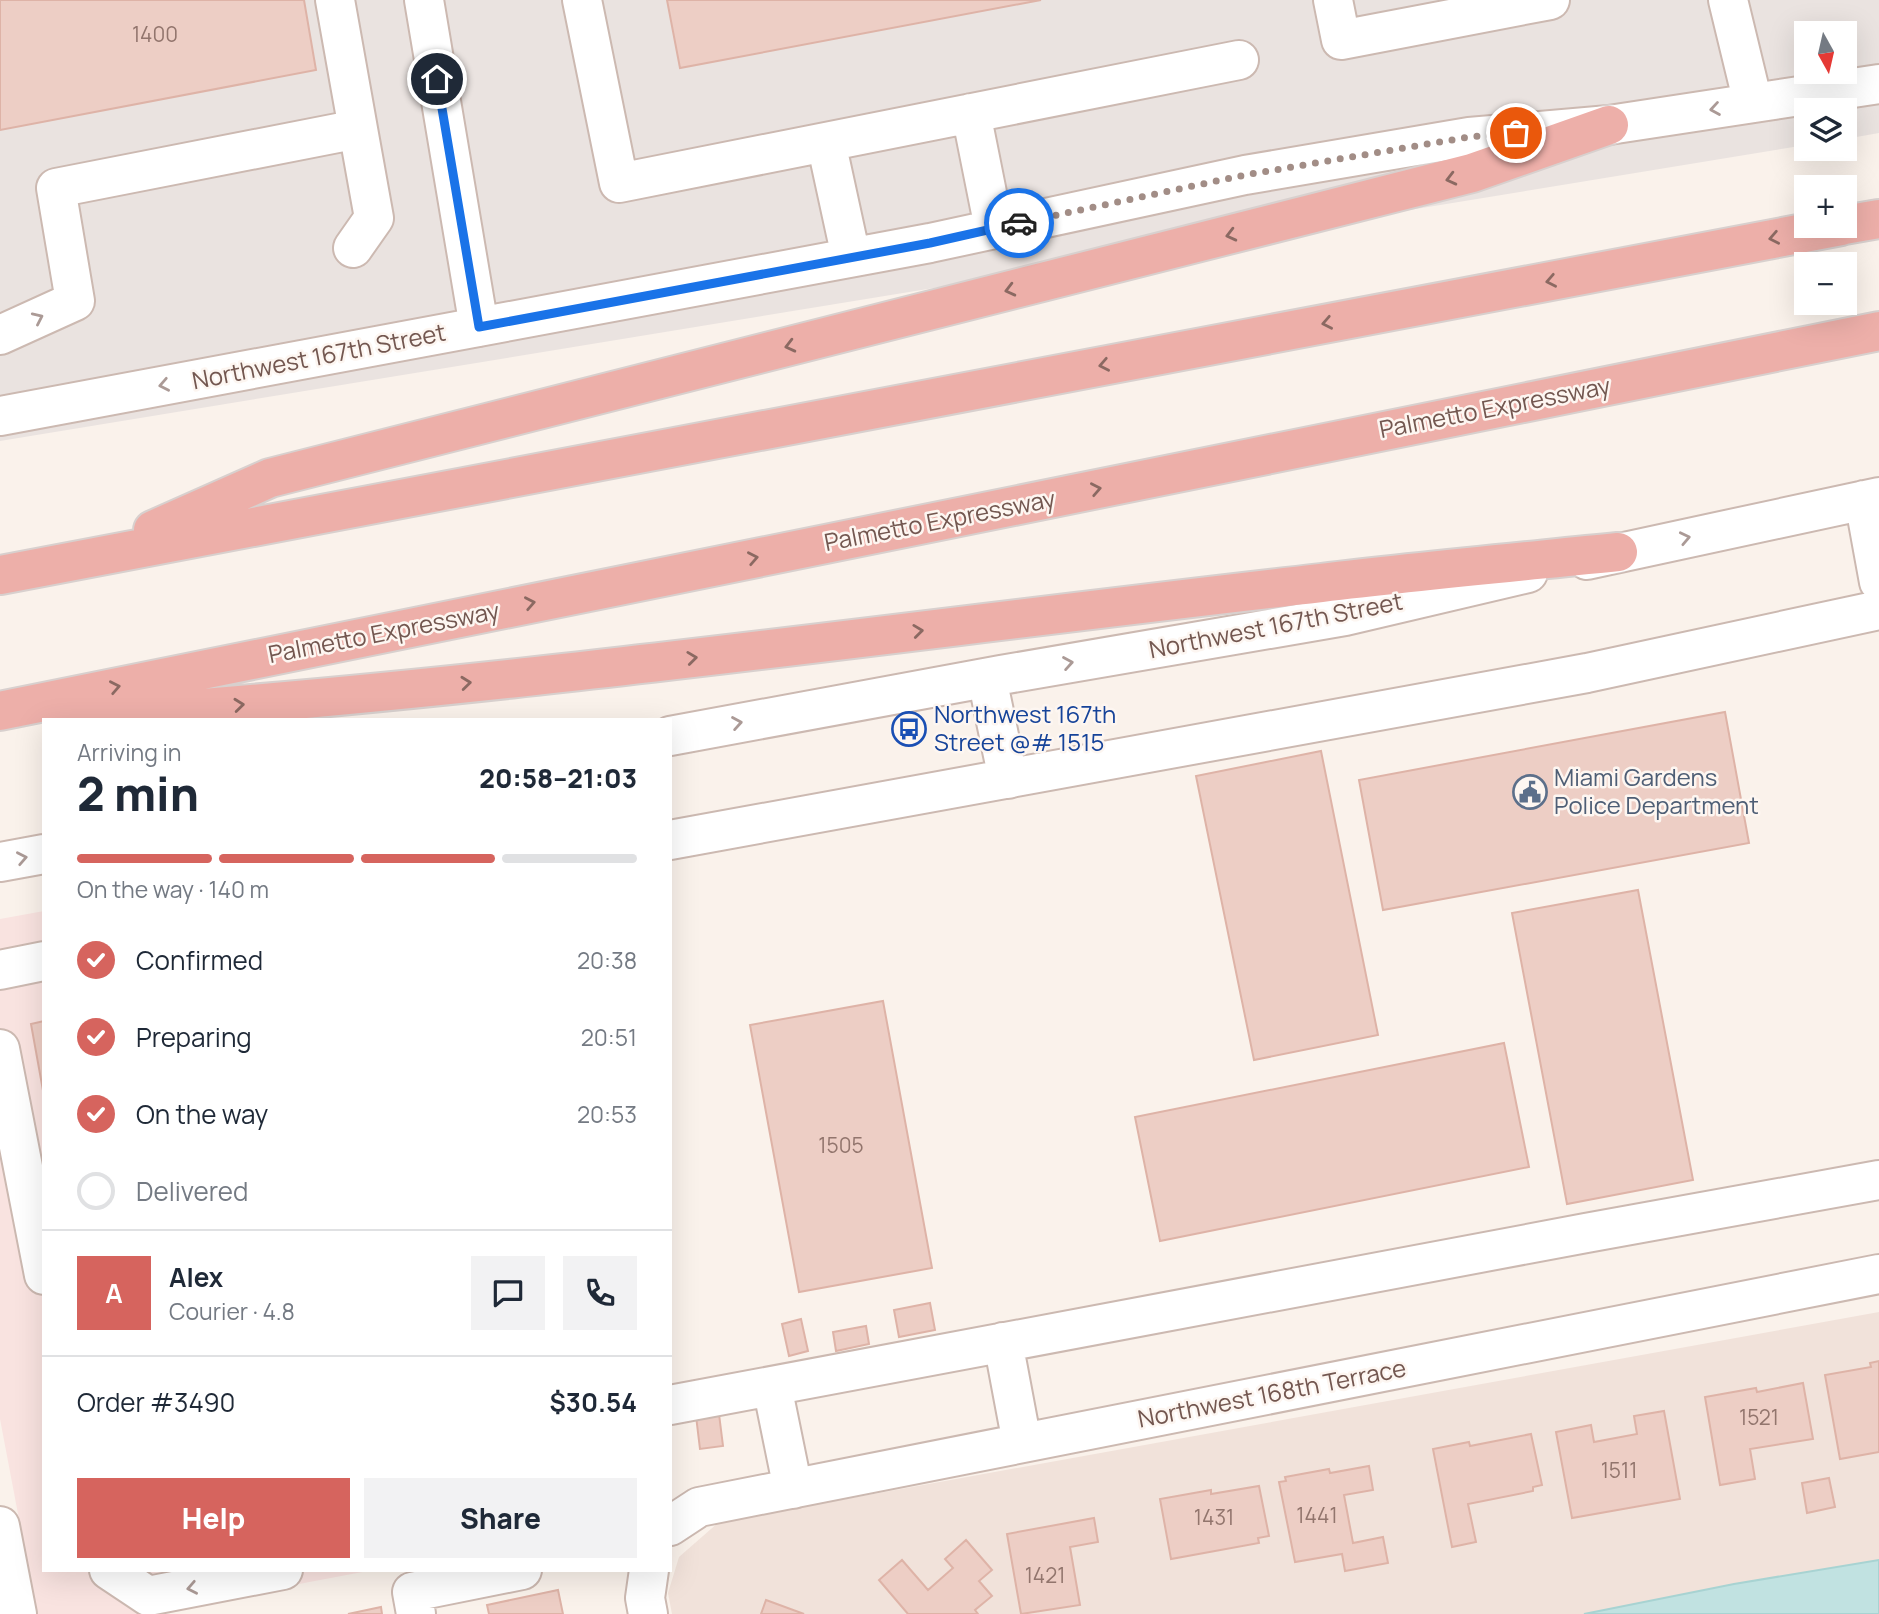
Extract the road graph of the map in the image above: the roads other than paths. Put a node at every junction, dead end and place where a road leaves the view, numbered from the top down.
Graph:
1 (335, 0) edge
2 (424, 0) edge
3 (582, 0) edge
4 (1333, 0) edge
5 (1550, 0) edge
6 (1728, 0) edge
7 (1239, 60) dead end
8 (1879, 84) edge
9 (1753, 103) junction
10 (971, 113) junction
11 (1609, 125) junction
12 (358, 130) junction
13 (826, 142) junction
14 (1879, 219) edge
15 (1857, 223) edge
16 (994, 228) junction
17 (1794, 234) edge
18 (353, 248) dead end
19 (851, 257) junction
20 (479, 327) junction
21 (1879, 331) edge
22 (0, 335) edge
23 (0, 416) edge
24 (1872, 498) edge
25 (1618, 552) junction
26 (94, 556) junction
27 (0, 575) edge
28 (1879, 582) edge
29 (1879, 610) edge
30 (987, 678) junction
31 (0, 710) edge
32 (64, 718) edge
33 (42, 719) edge
34 (0, 722) edge
35 (672, 736) edge
36 (1008, 779) junction
37 (672, 840) edge
38 (42, 854) edge
39 (0, 862) edge
40 (42, 961) edge
41 (0, 970) edge
42 (0, 1049) edge
43 (1878, 1185) edge
44 (42, 1265) edge
45 (1879, 1274) edge
46 (1003, 1342) junction
47 (772, 1386) junction
48 (672, 1405) edge
49 (1023, 1443) junction
50 (793, 1489) junction
51 (0, 1526) edge
52 (672, 1526) edge
53 (112, 1572) edge
54 (273, 1572) edge
55 (512, 1572) edge
56 (649, 1572) edge
57 (17, 1614) edge
58 (416, 1614) edge
59 (649, 1614) edge

1 - 12 street
2 - 20 street
3 - 13 street
4 - 5 street
6 - 9 street
7 - 10 street
8 - 9 street, Northwest 167th Street
9 -> 11 street, Northwest 167th Street
10 - 13 street
10 - 16 street
11 - 16 street, Northwest 167th Street
11 -> 26 highway
12 - 18 street
22 -> 12 street
13 - 19 street
14 - 15 highway
16 - 19 street, Northwest 167th Street
17 -> 26 highway
19 - 20 street, Northwest 167th Street
20 -> 23 street, Northwest 167th Street
31 -> 21 highway, Palmetto Expressway
25 -> 24 street, Northwest 167th Street
24 - 28 street
30 -> 25 street, Northwest 167th Street
32 -> 25 highway
26 - 27 highway
29 - 36 street
35 -> 30 street, Northwest 167th Street
30 - 36 street
34 -> 33 highway
36 - 37 street
39 -> 38 street
40 - 41 street
42 - 44 street
43 - 46 street
45 - 49 street, Northwest 168th Terrace
46 - 47 street
46 - 49 street
47 - 48 street
47 - 50 street
49 - 50 street, Northwest 168th Terrace
50 - 52 street, Northwest 168th Terrace
51 - 57 street
54 -> 53 street
55 - 58 street
56 - 59 street

